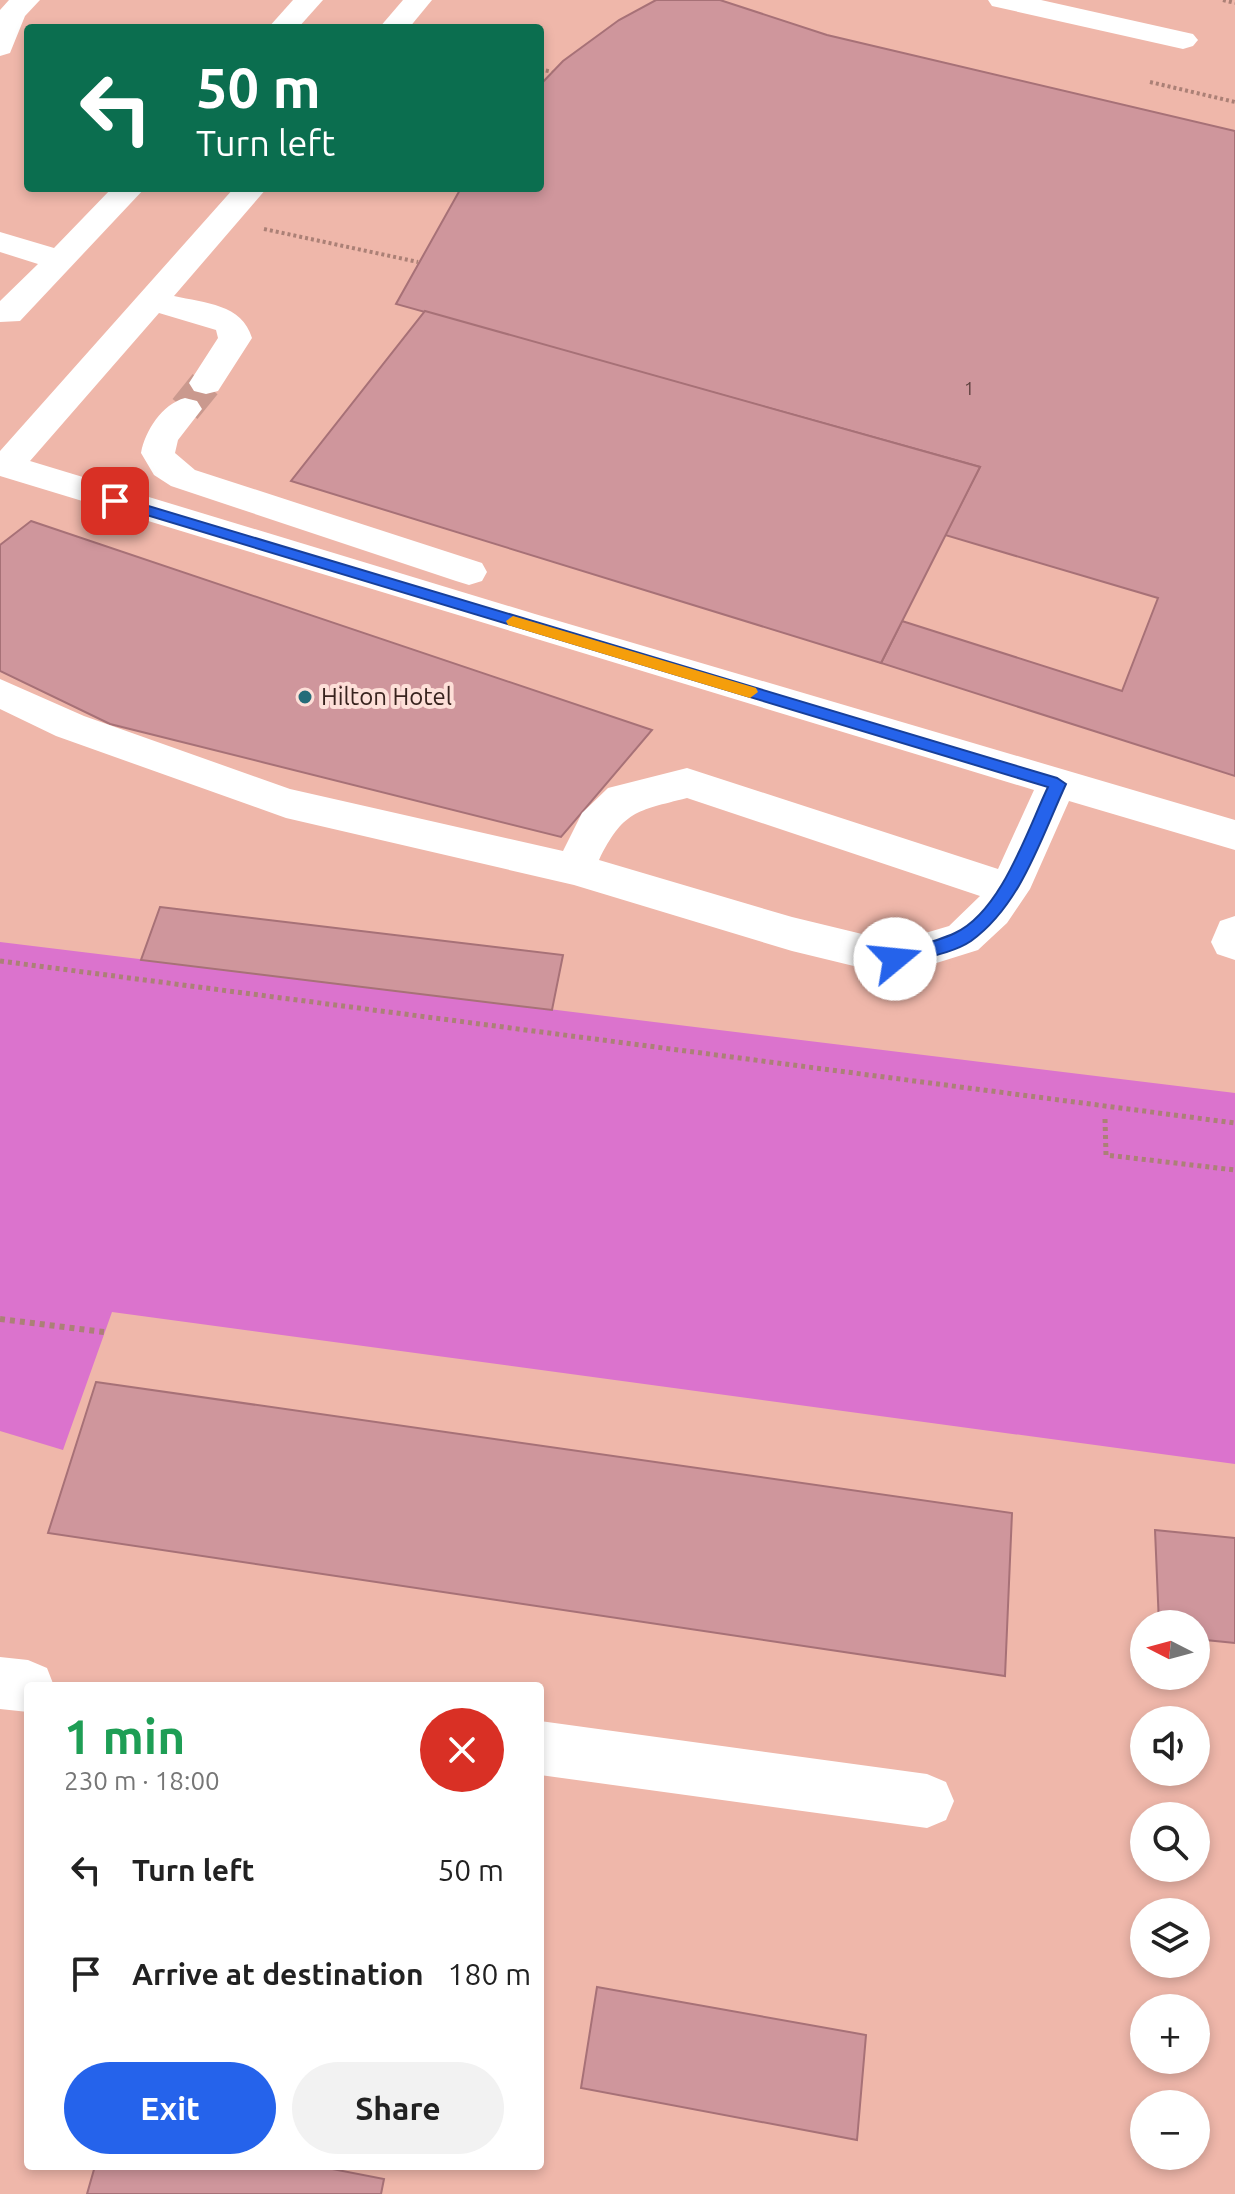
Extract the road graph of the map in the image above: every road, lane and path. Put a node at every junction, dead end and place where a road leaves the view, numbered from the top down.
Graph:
1 (26, 0) edge
2 (309, 0) edge
3 (418, 0) edge
4 (1002, 0) edge
5 (1223, 0) edge
6 (1235, 3) edge
7 (286, 24) edge
8 (397, 24) edge
9 (1183, 40) dead end
10 (0, 47) edge
11 (544, 70) edge
12 (552, 72) dead end
13 (1150, 82) dead end
14 (1235, 102) edge
15 (125, 192) edge
16 (248, 192) edge
17 (223, 220) junction
18 (0, 242) edge
19 (60, 260) junction
20 (418, 262) dead end
21 (152, 301) junction
22 (3, 316) edge
23 (3, 465) edge
24 (469, 572) dead end
25 (0, 693) edge
26 (1057, 784) junction
27 (1235, 835) edge
28 (574, 869) junction
29 (1009, 889) junction
30 (1235, 933) edge
31 (1235, 943) edge
32 (0, 961) edge
33 (1105, 1119) dead end
34 (1235, 1123) edge
35 (1235, 1170) edge
36 (0, 1319) edge
37 (104, 1332) dead end
38 (0, 1683) edge
39 (24, 1686) edge
40 (544, 1749) edge
41 (927, 1801) dead end

1 - 10 street
2 - 7 street
3 - 8 street
4 - 9 street
5 - 6 path
11 - 12 path
13 - 14 path
15 - 19 street
16 - 17 street
17 - 20 path
17 - 21 street
18 - 19 street
19 - 22 street
21 - 23 street
21 - 24 street
23 - 26 street
25 - 28 street
26 - 27 street
26 - 29 street
28 - 29 street
28 - 29 street
30 - 31 street
32 - 34 path
33 - 35 path
36 - 37 path
38 - 39 street
40 - 41 street

